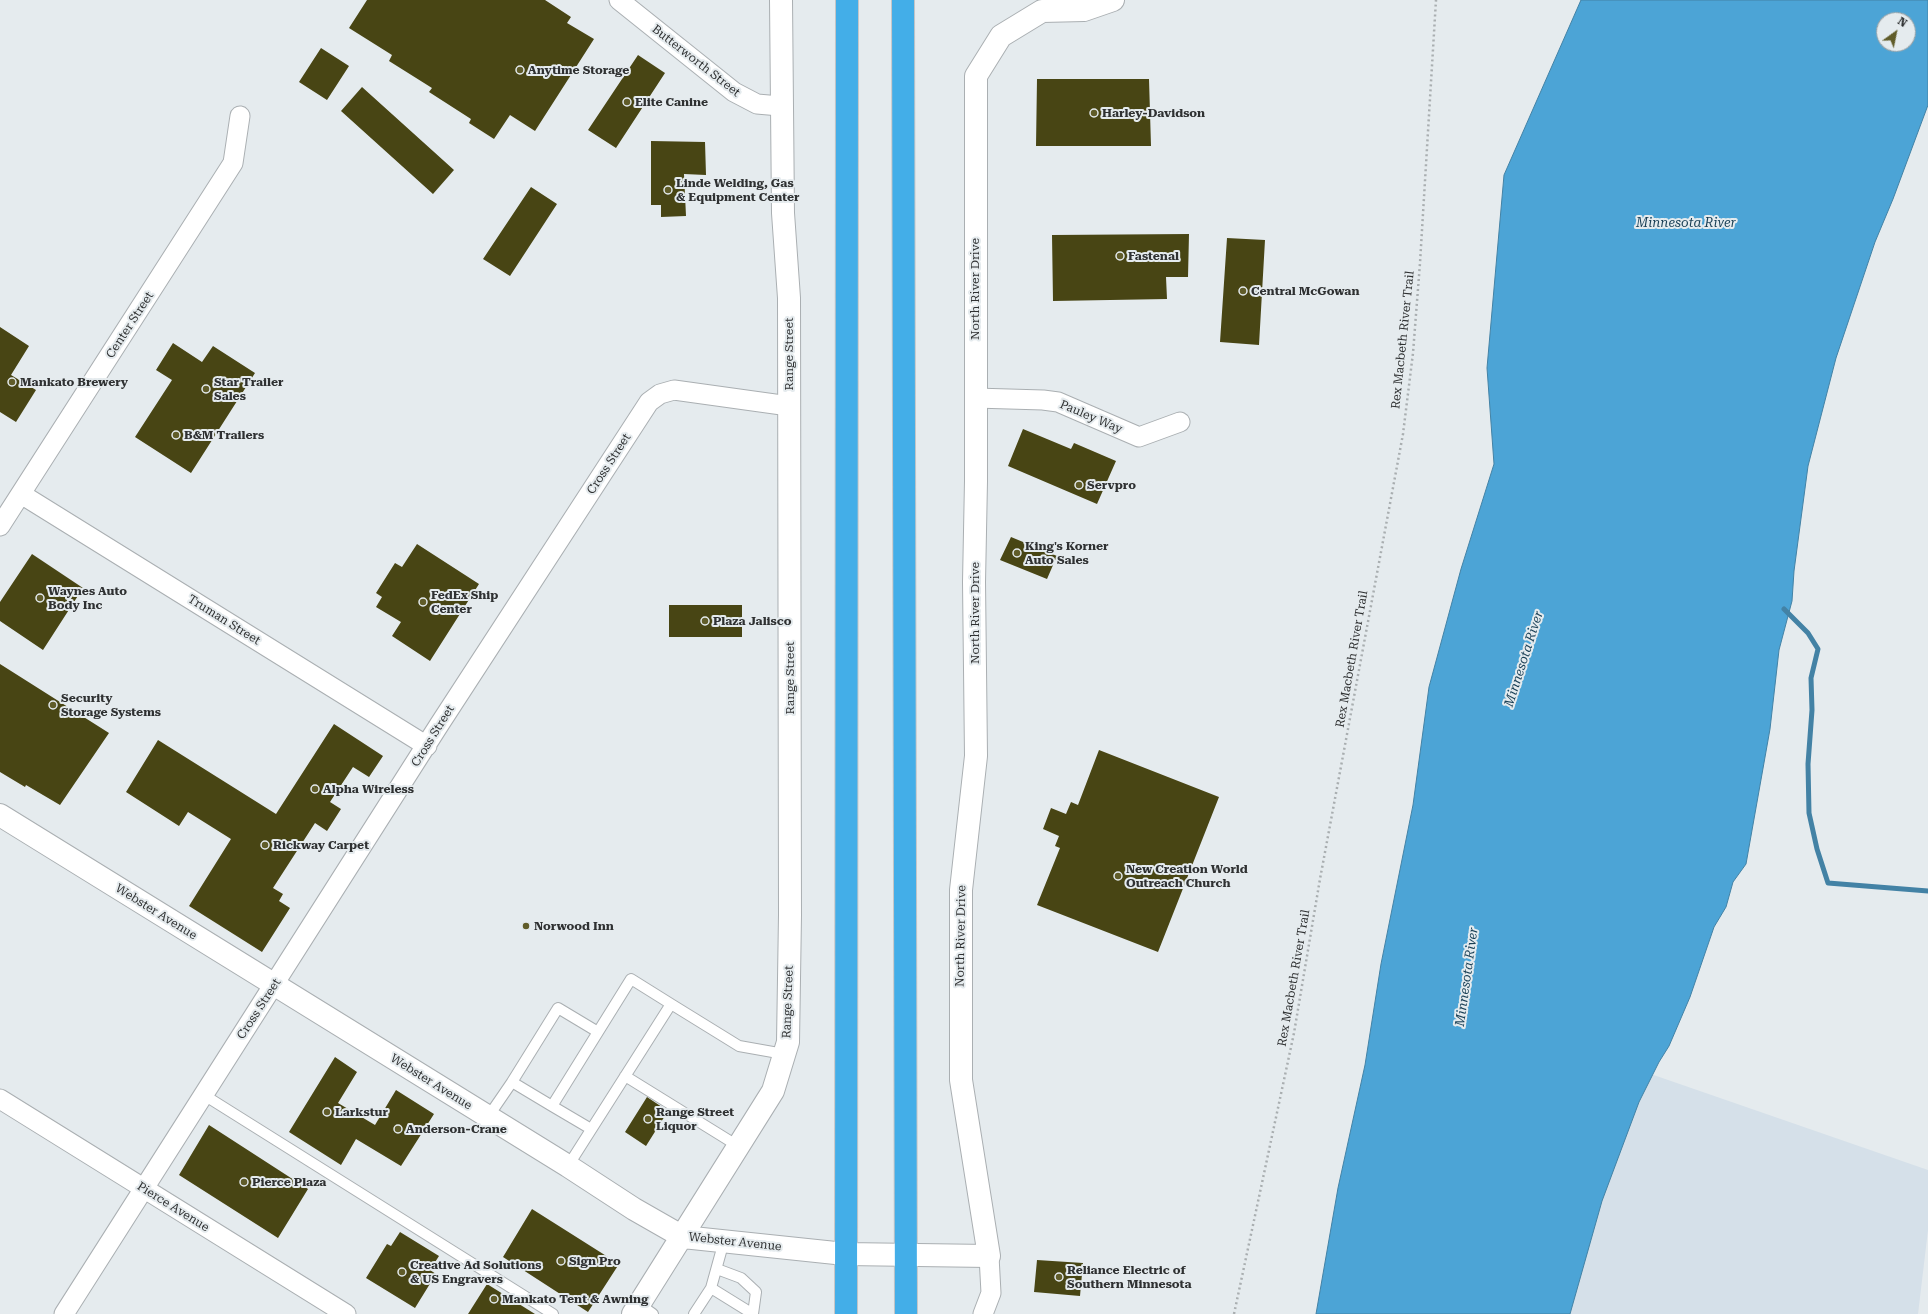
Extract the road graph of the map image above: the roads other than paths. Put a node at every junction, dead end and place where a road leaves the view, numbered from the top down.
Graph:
1 (619, 0) edge
2 (780, 0) edge
3 (847, 0) edge
4 (903, 0) edge
5 (1113, 0) edge
6 (780, 106) junction
7 (240, 116) dead end
8 (975, 398) junction
9 (790, 406) junction
10 (1180, 422) dead end
11 (21, 494) junction
12 (0, 526) edge
13 (427, 746) junction
14 (0, 815) edge
15 (275, 985) junction
16 (671, 1004) junction
17 (598, 1032) junction
18 (784, 1054) junction
19 (626, 1076) junction
20 (512, 1082) junction
21 (204, 1095) junction
22 (0, 1099) edge
23 (552, 1106) junction
24 (488, 1117) junction
25 (591, 1129) junction
26 (738, 1146) junction
27 (568, 1166) junction
28 (143, 1188) junction
29 (683, 1237) junction
30 (724, 1241) junction
31 (845, 1254) junction
32 (906, 1256) junction
33 (989, 1256) junction
34 (717, 1269) junction
35 (711, 1288) junction
36 (642, 1311) edge
37 (698, 1313) edge
38 (64, 1314) edge
39 (346, 1314) edge
40 (553, 1314) edge
41 (846, 1314) edge
42 (906, 1314) edge
43 (983, 1314) edge

1 - 6 street, Butterworth Street
2 - 6 street, Range Street
3 - 31 highway
4 - 32 highway
5 - 8 street, North River Drive
6 - 9 street, Range Street
7 - 11 street, Center Street
8 - 10 street, Pauley Way
8 - 33 street, North River Drive
9 - 13 street, Cross Street
9 - 18 street, Range Street
11 - 12 street, Center Street
11 - 13 street, Truman Street
13 - 15 street, Cross Street
14 - 15 street, Webster Avenue
15 - 21 street, Cross Street
15 - 24 street, Webster Avenue
16 - 17 lane
16 - 18 lane
16 - 19 lane
17 - 20 lane
17 - 23 lane
18 - 26 street, Range Street
19 - 25 lane
19 - 26 lane
20 - 23 lane
20 - 24 lane
21 - 28 street, Cross Street
21 - 40 lane
22 - 28 street, Pierce Avenue
23 - 25 lane
24 - 27 street, Webster Avenue
25 - 27 lane
26 - 29 street, Range Street
27 - 29 street, Webster Avenue
28 - 38 street, Cross Street
28 - 39 street, Pierce Avenue
29 - 30 street, Webster Avenue
29 - 36 street, Range Street
30 - 31 street, Webster Avenue
30 - 34 lane
31 - 32 street, Webster Avenue
31 - 41 highway
32 - 33 street, Webster Avenue
32 - 42 highway
33 - 43 street, North River Drive
34 - 35 lane
34 - 35 lane
35 - 37 lane

